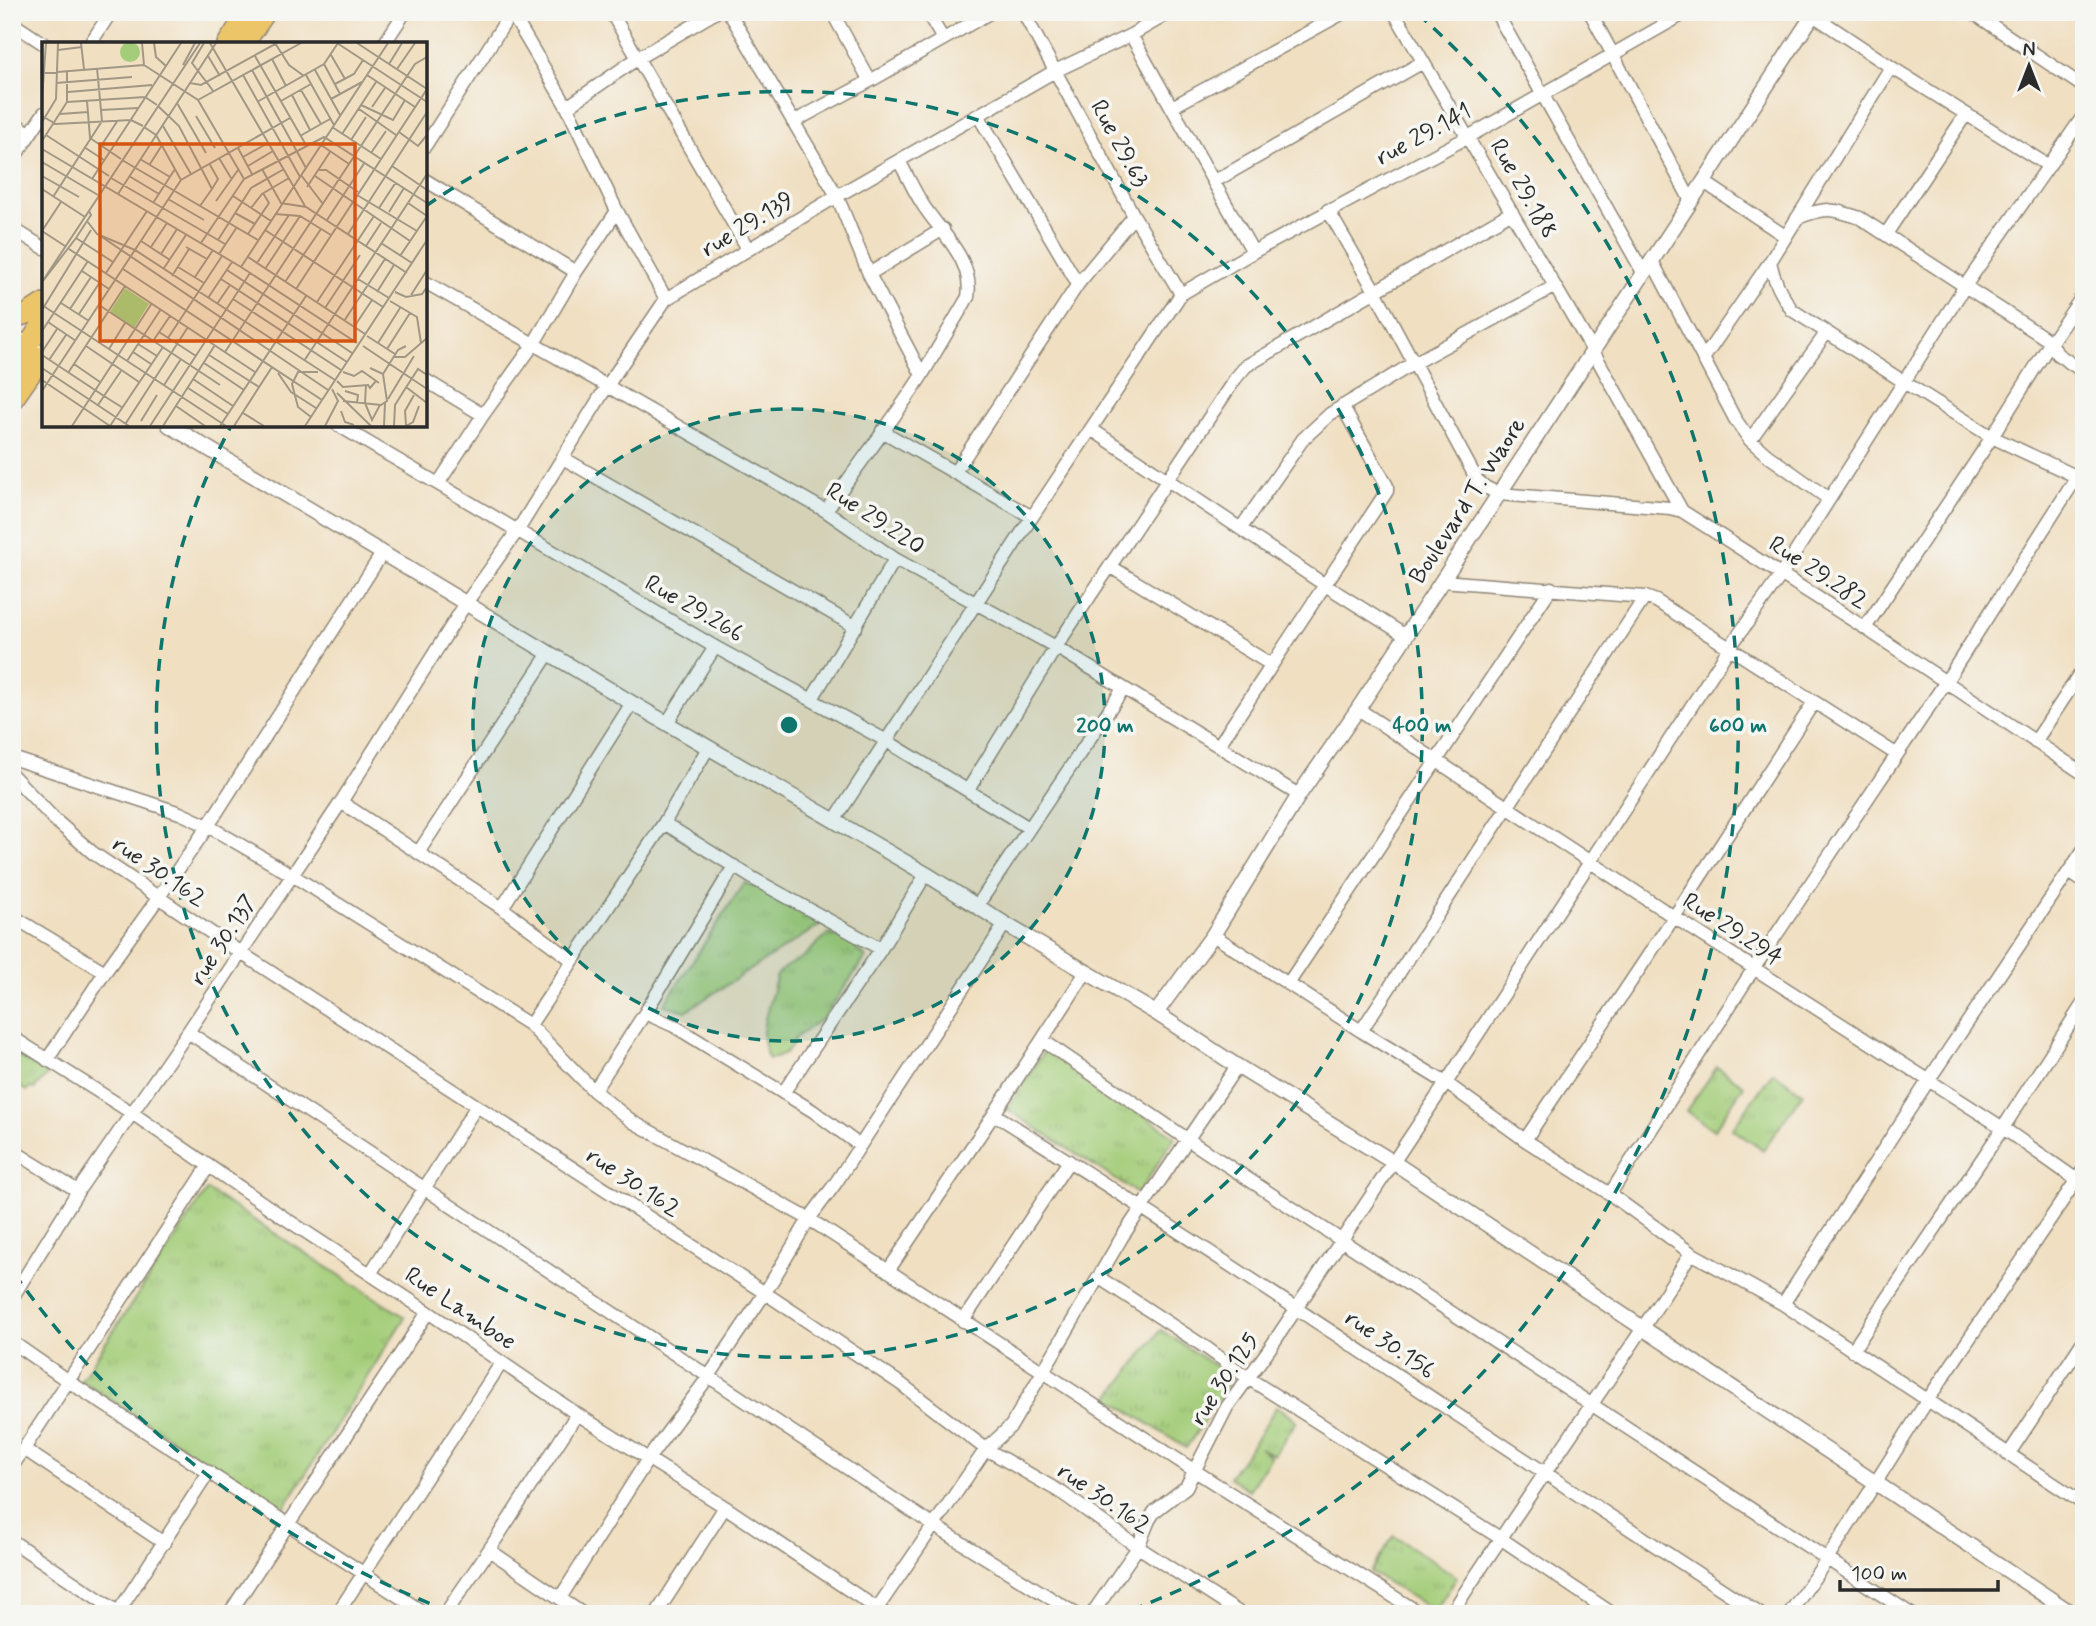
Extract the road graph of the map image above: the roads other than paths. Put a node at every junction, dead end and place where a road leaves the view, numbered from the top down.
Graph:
1 (111, 12) edge
2 (248, 12) edge
3 (265, 12) edge
4 (405, 12) edge
5 (611, 12) edge
6 (716, 12) edge
7 (729, 12) edge
8 (832, 12) edge
9 (927, 12) edge
10 (990, 12) edge
11 (1023, 12) edge
12 (1171, 12) edge
13 (1345, 12) edge
14 (1394, 12) edge
15 (1496, 12) edge
16 (1590, 12) edge
17 (1687, 12) edge
18 (1972, 12) edge
19 (511, 13) edge
20 (1814, 13) edge
21 (12, 23) edge
22 (1131, 35) junction
23 (943, 39) junction
24 (91, 42) edge
25 (228, 42) edge
26 (245, 42) edge
27 (385, 42) edge
28 (42, 43) edge
29 (1614, 54) junction
30 (638, 58) junction
31 (1423, 62) junction
32 (1891, 67) junction
33 (1055, 71) junction
34 (870, 81) junction
35 (2084, 87) edge
36 (1542, 94) junction
37 (567, 107) junction
38 (1172, 107) junction
39 (1966, 114) junction
40 (978, 115) junction
41 (2084, 115) edge
42 (42, 116) edge
43 (793, 121) junction
44 (12, 122) edge
45 (30, 133) junction
46 (1468, 136) junction
47 (427, 143) edge
48 (12, 161) edge
49 (899, 161) junction
50 (2049, 166) junction
51 (427, 181) edge
52 (1215, 181) junction
53 (1703, 182) junction
54 (837, 196) junction
55 (1691, 201) junction
56 (1328, 210) junction
57 (617, 211) junction
58 (1512, 212) junction
59 (1134, 216) junction
60 (1797, 218) junction
61 (12, 228) edge
62 (943, 229) junction
63 (1886, 234) junction
64 (1785, 236) junction
65 (42, 247) edge
66 (748, 249) junction
67 (1253, 251) junction
68 (1770, 262) junction
69 (1648, 267) junction
70 (576, 271) junction
71 (869, 274) junction
72 (427, 283) edge
73 (1077, 284) junction
74 (1555, 286) junction
75 (1965, 286) junction
76 (1375, 290) junction
77 (2084, 293) edge
78 (1181, 294) junction
79 (666, 299) junction
80 (42, 304) edge
81 (12, 318) edge
82 (42, 325) edge
83 (1827, 332) junction
84 (2051, 342) junction
85 (533, 345) junction
86 (32, 347) edge
87 (1593, 351) junction
88 (1703, 359) junction
89 (1414, 363) junction
90 (12, 370) edge
91 (2084, 372) edge
92 (922, 375) junction
93 (427, 381) edge
94 (1904, 382) junction
95 (607, 387) junction
96 (12, 401) edge
97 (1342, 406) junction
98 (483, 415) junction
99 (172, 427) edge
100 (341, 427) edge
101 (1091, 429) junction
102 (882, 431) junction
103 (1992, 437) junction
104 (1750, 440) junction
105 (563, 458) junction
106 (955, 472) junction
107 (2082, 474) edge
108 (1167, 480) junction
109 (438, 484) junction
110 (1499, 494) junction
111 (1829, 499) junction
112 (826, 511) junction
113 (1682, 512) junction
114 (1032, 517) junction
115 (1241, 528) junction
116 (518, 530) junction
117 (383, 552) junction
118 (895, 559) junction
119 (1111, 567) junction
120 (1782, 575) junction
121 (1443, 581) junction
122 (1325, 585) junction
123 (1551, 588) junction
124 (1645, 597) junction
125 (466, 603) junction
126 (976, 604) junction
127 (856, 627) junction
128 (1865, 628) junction
129 (1406, 636) junction
130 (715, 647) junction
131 (1056, 647) junction
132 (1730, 648) junction
133 (549, 653) junction
134 (1272, 665) junction
135 (2084, 668) edge
136 (1945, 683) junction
137 (1124, 689) junction
138 (812, 699) junction
139 (1814, 702) junction
140 (632, 703) junction
141 (1358, 709) junction
142 (667, 723) junction
143 (885, 740) junction
144 (2035, 742) junction
145 (1219, 745) junction
146 (708, 748) junction
147 (1896, 754) junction
148 (12, 758) edge
149 (1438, 760) junction
150 (2084, 774) edge
151 (12, 775) edge
152 (968, 790) junction
153 (1300, 795) junction
154 (341, 802) junction
155 (1508, 808) junction
156 (834, 821) junction
157 (664, 823) junction
158 (208, 826) junction
159 (1029, 828) junction
160 (2084, 849) edge
161 (418, 853) junction
162 (1590, 862) junction
163 (734, 866) junction
164 (2069, 872) junction
165 (926, 874) junction
166 (292, 875) junction
167 (2084, 882) edge
168 (159, 897) junction
169 (977, 906) junction
170 (502, 908) junction
171 (12, 916) edge
172 (1674, 917) junction
173 (1005, 924) junction
174 (1213, 934) junction
175 (881, 949) junction
176 (241, 953) junction
177 (572, 960) junction
178 (1754, 968) junction
179 (105, 972) junction
180 (1086, 972) junction
181 (1288, 984) junction
182 (2084, 1002) edge
183 (645, 1013) junction
184 (1157, 1013) junction
185 (530, 1025) junction
186 (1361, 1031) junction
187 (188, 1032) junction
188 (12, 1037) edge
189 (1042, 1040) junction
190 (47, 1060) junction
191 (1237, 1066) junction
192 (1928, 1081) junction
193 (1446, 1083) junction
194 (594, 1091) junction
195 (783, 1093) junction
196 (476, 1107) junction
197 (132, 1113) junction
198 (994, 1114) junction
199 (2003, 1128) junction
200 (1187, 1139) junction
201 (1525, 1140) junction
202 (859, 1145) junction
203 (12, 1150) edge
204 (1069, 1161) junction
205 (1393, 1162) junction
206 (208, 1167) junction
207 (2081, 1178) edge
208 (424, 1189) junction
209 (78, 1191) junction
210 (1610, 1194) junction
211 (1143, 1207) junction
212 (809, 1219) junction
213 (1341, 1239) junction
214 (1691, 1253) junction
215 (888, 1270) junction
216 (370, 1274) junction
217 (1098, 1277) junction
218 (765, 1293) junction
219 (12, 1298) edge
220 (1783, 1304) junction
221 (1296, 1308) junction
222 (428, 1312) junction
223 (963, 1321) junction
224 (1644, 1329) junction
225 (2084, 1340) edge
226 (12, 1342) edge
227 (1852, 1351) junction
228 (502, 1362) junction
229 (1042, 1371) junction
230 (709, 1376) junction
231 (1248, 1378) junction
232 (68, 1381) junction
233 (1927, 1401) junction
234 (1591, 1405) junction
235 (577, 1414) junction
236 (24, 1449) junction
237 (986, 1449) junction
238 (2008, 1455) junction
239 (648, 1458) junction
240 (12, 1467) edge
241 (1195, 1471) junction
242 (209, 1472) junction
243 (1545, 1474) junction
244 (1877, 1483) junction
245 (2084, 1504) edge
246 (724, 1507) junction
247 (288, 1524) junction
248 (933, 1525) junction
249 (1500, 1538) junction
250 (12, 1541) edge
251 (164, 1543) junction
252 (1138, 1548) junction
253 (489, 1550) junction
254 (1828, 1559) junction
255 (365, 1573) junction
256 (560, 1598) junction
257 (879, 1612) edge
258 (118, 1613) edge
259 (229, 1614) edge
260 (337, 1614) edge
261 (426, 1614) edge
262 (445, 1614) edge
263 (583, 1614) edge
264 (656, 1614) edge
265 (1076, 1614) edge
266 (1092, 1614) edge
267 (1241, 1614) edge
268 (1421, 1614) edge
269 (1451, 1614) edge
270 (1613, 1614) edge
271 (1760, 1614) edge
272 (1789, 1614) edge
273 (1912, 1614) edge
274 (2073, 1614) edge

1 - 24 street
2 - 25 main road
3 - 26 main road
4 - 27 street
5 - 30 street
6 - 30 street
7 - 43 street
8 - 34 street
9 - 23 street
10 - 23 street
11 - 33 street, Rue 29.63
12 - 22 street, rue 29.139
13 - 38 street
14 - 31 street, Rue 29.188
15 - 36 street
16 - 29 street
17 - 29 street, rue 29.141
18 - 35 street
19 - 37 street
19 - 47 street
20 - 32 street
20 - 53 street, Boulevard T. Waore
21 - 28 street
22 - 33 street, rue 29.139
22 - 38 street
23 - 34 street
29 - 36 street, rue 29.141
29 - 55 street
30 - 37 street
30 - 66 street
31 - 46 street, Rue 29.188
31 - 52 street
32 - 39 street
32 - 60 street
33 - 40 street, rue 29.139
33 - 59 street, Rue 29.63
34 - 43 street
36 - 46 street, rue 29.141
36 - 69 street
37 - 57 street
38 - 52 street
39 - 50 street
39 - 63 street
40 - 49 street, rue 29.139
40 - 73 street
41 - 50 street, rue 30.125
42 - 45 street
43 - 54 street
44 - 45 street
45 - 48 street
46 - 56 street, rue 29.141
46 - 58 street, Rue 29.188
49 - 54 street, rue 29.139
49 - 62 street
50 - 75 street, rue 30.125
51 - 70 street
52 - 67 street
53 - 55 street, Boulevard T. Waore
53 - 64 street
54 - 66 street, rue 29.139
54 - 71 street
55 - 69 street, Boulevard T. Waore
56 - 67 street, rue 29.141
56 - 76 street
57 - 70 street
57 - 79 street
58 - 74 street, Rue 29.188
58 - 76 street
59 - 73 street
59 - 78 street, Rue 29.63
60 - 63 street
60 - 64 street
61 - 65 street
62 - 71 street
62 - 92 street
63 - 75 street
64 - 68 street
66 - 79 street, rue 29.139
67 - 78 street, rue 29.141
68 - 83 street
68 - 88 street
69 - 87 street, Boulevard T. Waore
69 - 88 street
70 - 85 street
71 - 92 street
72 - 85 street, Rue 29.220
73 - 106 street
74 - 87 street, Rue 29.188
74 - 89 street
75 - 84 street
75 - 94 street, rue 30.125
76 - 89 street
76 - 108 street
77 - 84 street
78 - 101 street
79 - 95 street, rue 29.139
80 - 81 main road
82 - 86 main road
83 - 94 street
83 - 104 street
84 - 91 street
84 - 103 street
85 - 95 street, Rue 29.220
85 - 98 street
86 - 90 main road
86 - 96 main road
87 - 110 street, Boulevard T. Waore
87 - 113 street, Rue 29.188
88 - 104 street
89 - 97 street
89 - 110 street
92 - 102 street
93 - 98 street
94 - 103 street
94 - 111 street, rue 30.125
95 - 105 street, rue 29.139
95 - 112 street, Rue 29.220
97 - 115 street
97 - 122 street
98 - 109 street
99 - 117 street
100 - 109 street, Rue 29.266
101 - 108 street
101 - 114 street
102 - 106 street
102 - 112 street
103 - 107 street
103 - 128 street
104 - 111 street
105 - 116 street, rue 29.139
105 - 127 street
106 - 114 street
107 - 136 street
108 - 115 street
108 - 119 street
109 - 116 street, Rue 29.266
110 - 113 street, Rue 29.282
110 - 121 street, Boulevard T. Waore
111 - 120 street, rue 30.125
112 - 118 street, Rue 29.220
113 - 120 street, Rue 29.282
114 - 126 street
115 - 122 street
116 - 125 street, rue 29.139
116 - 130 street, Rue 29.266
117 - 125 street
117 - 158 street
118 - 126 street, Rue 29.220
118 - 127 street
119 - 131 street
119 - 134 street
120 - 128 street, Rue 29.282
120 - 132 street, rue 30.125
121 - 123 street
121 - 129 street, Boulevard T. Waore
122 - 129 street
122 - 134 street
123 - 124 street
123 - 149 street
124 - 132 street
124 - 155 street
125 - 133 street
125 - 154 street, rue 30.137
126 - 131 street, Rue 29.220
126 - 143 street
127 - 138 street
128 - 136 street, Rue 29.282
129 - 141 street, Boulevard T. Waore
130 - 138 street, Rue 29.266
130 - 142 street
131 - 137 street, Rue 29.220
131 - 152 street
132 - 139 street
132 - 162 street, rue 30.125
133 - 140 street
133 - 161 street
134 - 145 street
135 - 144 street
136 - 144 street, Rue 29.282
136 - 147 street
137 - 145 street, Rue 29.220
137 - 159 street
138 - 143 street, Rue 29.266
139 - 147 street
139 - 172 street
140 - 142 street
140 - 170 street
141 - 149 street, Rue 29.294
141 - 153 street, Boulevard T. Waore
142 - 146 street
143 - 152 street, Rue 29.266
143 - 156 street
144 - 150 street, Rue 29.282
145 - 153 street, Rue 29.220
146 - 156 street
146 - 157 street
147 - 178 street
148 - 158 street
149 - 155 street, Rue 29.294
149 - 181 street
151 - 168 street, rue 30.162
152 - 159 street, Rue 29.266
153 - 174 street, Boulevard T. Waore
154 - 161 street
154 - 166 street, rue 30.137
155 - 162 street, Rue 29.294
155 - 186 street
156 - 165 street
157 - 163 street
157 - 177 street
158 - 166 street
158 - 168 street
159 - 169 street
160 - 164 street
161 - 170 street
162 - 172 street, Rue 29.294
162 - 193 street, rue 30.125
163 - 175 street
163 - 183 street
164 - 167 street
164 - 192 street
165 - 169 street
165 - 175 street
166 - 176 street, rue 30.137
166 - 185 street
168 - 176 street, rue 30.162
168 - 179 street
169 - 173 street
170 - 177 street
171 - 179 street
172 - 178 street, Rue 29.294
172 - 201 street
173 - 180 street
173 - 202 street
174 - 181 street
174 - 184 street, Boulevard T. Waore
175 - 195 street
176 - 187 street, rue 30.137
176 - 196 street, rue 30.162
177 - 185 street
178 - 192 street, Rue 29.294
178 - 210 street
179 - 190 street
180 - 184 street
180 - 189 street
181 - 186 street
182 - 199 street
183 - 194 street
183 - 195 street
184 - 191 street
185 - 194 street
186 - 193 street
187 - 197 street, rue 30.137
187 - 208 street
188 - 190 street, Rue Lamboe
189 - 198 street
189 - 200 street
190 - 197 street, Rue Lamboe
191 - 200 street
191 - 205 street
192 - 199 street, Rue 29.294
192 - 220 street
193 - 201 street
193 - 205 street, rue 30.125
194 - 212 street
195 - 202 street
196 - 208 street
196 - 218 street, rue 30.162
197 - 206 street, Rue Lamboe
197 - 209 street, rue 30.137
198 - 204 street, rue 30.156
198 - 215 street
199 - 207 street, Rue 29.294
199 - 227 street
200 - 211 street
200 - 213 street
201 - 210 street
202 - 212 street
203 - 209 street
204 - 211 street, rue 30.156
204 - 223 street
205 - 213 street, rue 30.125
205 - 224 street
206 - 216 street, Rue Lamboe
206 - 232 street
207 - 233 street
208 - 216 street
208 - 230 street
209 - 219 street, rue 30.137
210 - 214 street
211 - 217 street
211 - 221 street, rue 30.156
212 - 215 street
212 - 218 street
213 - 221 street, rue 30.125
213 - 234 street
214 - 220 street
214 - 224 street
215 - 223 street
216 - 222 street, Rue Lamboe
217 - 229 street
217 - 231 street
218 - 230 street
218 - 237 street, rue 30.162
220 - 227 street
221 - 231 street, rue 30.125
221 - 243 street, rue 30.156
222 - 228 street, Rue Lamboe
222 - 247 street
223 - 229 street
224 - 234 street
224 - 244 street
225 - 238 street
226 - 232 street
227 - 233 street
228 - 235 street, Rue Lamboe
228 - 255 street
229 - 237 street
229 - 241 street
230 - 239 street
230 - 248 street
231 - 241 street, rue 30.125
231 - 249 street
232 - 236 street
232 - 242 street
233 - 238 street
233 - 244 street
234 - 243 street
234 - 254 street
235 - 239 street, Rue Lamboe
235 - 253 street
236 - 240 street
236 - 251 street
237 - 248 street
237 - 252 street, rue 30.162
238 - 245 street
239 - 246 street, Rue Lamboe
239 - 256 street
241 - 252 street, rue 30.125
241 - 268 street
242 - 247 street
242 - 251 street
243 - 249 street
243 - 271 street, rue 30.156
244 - 254 street
244 - 274 street
246 - 257 street, Rue Lamboe
246 - 264 street
247 - 255 street
247 - 259 street
248 - 257 street
248 - 265 street
249 - 269 street
249 - 270 street
250 - 258 street
251 - 258 street
252 - 266 street, rue 30.125
252 - 267 street, rue 30.162
253 - 256 street
253 - 262 street
254 - 272 street
254 - 273 street
255 - 260 street
255 - 261 street
256 - 263 street

